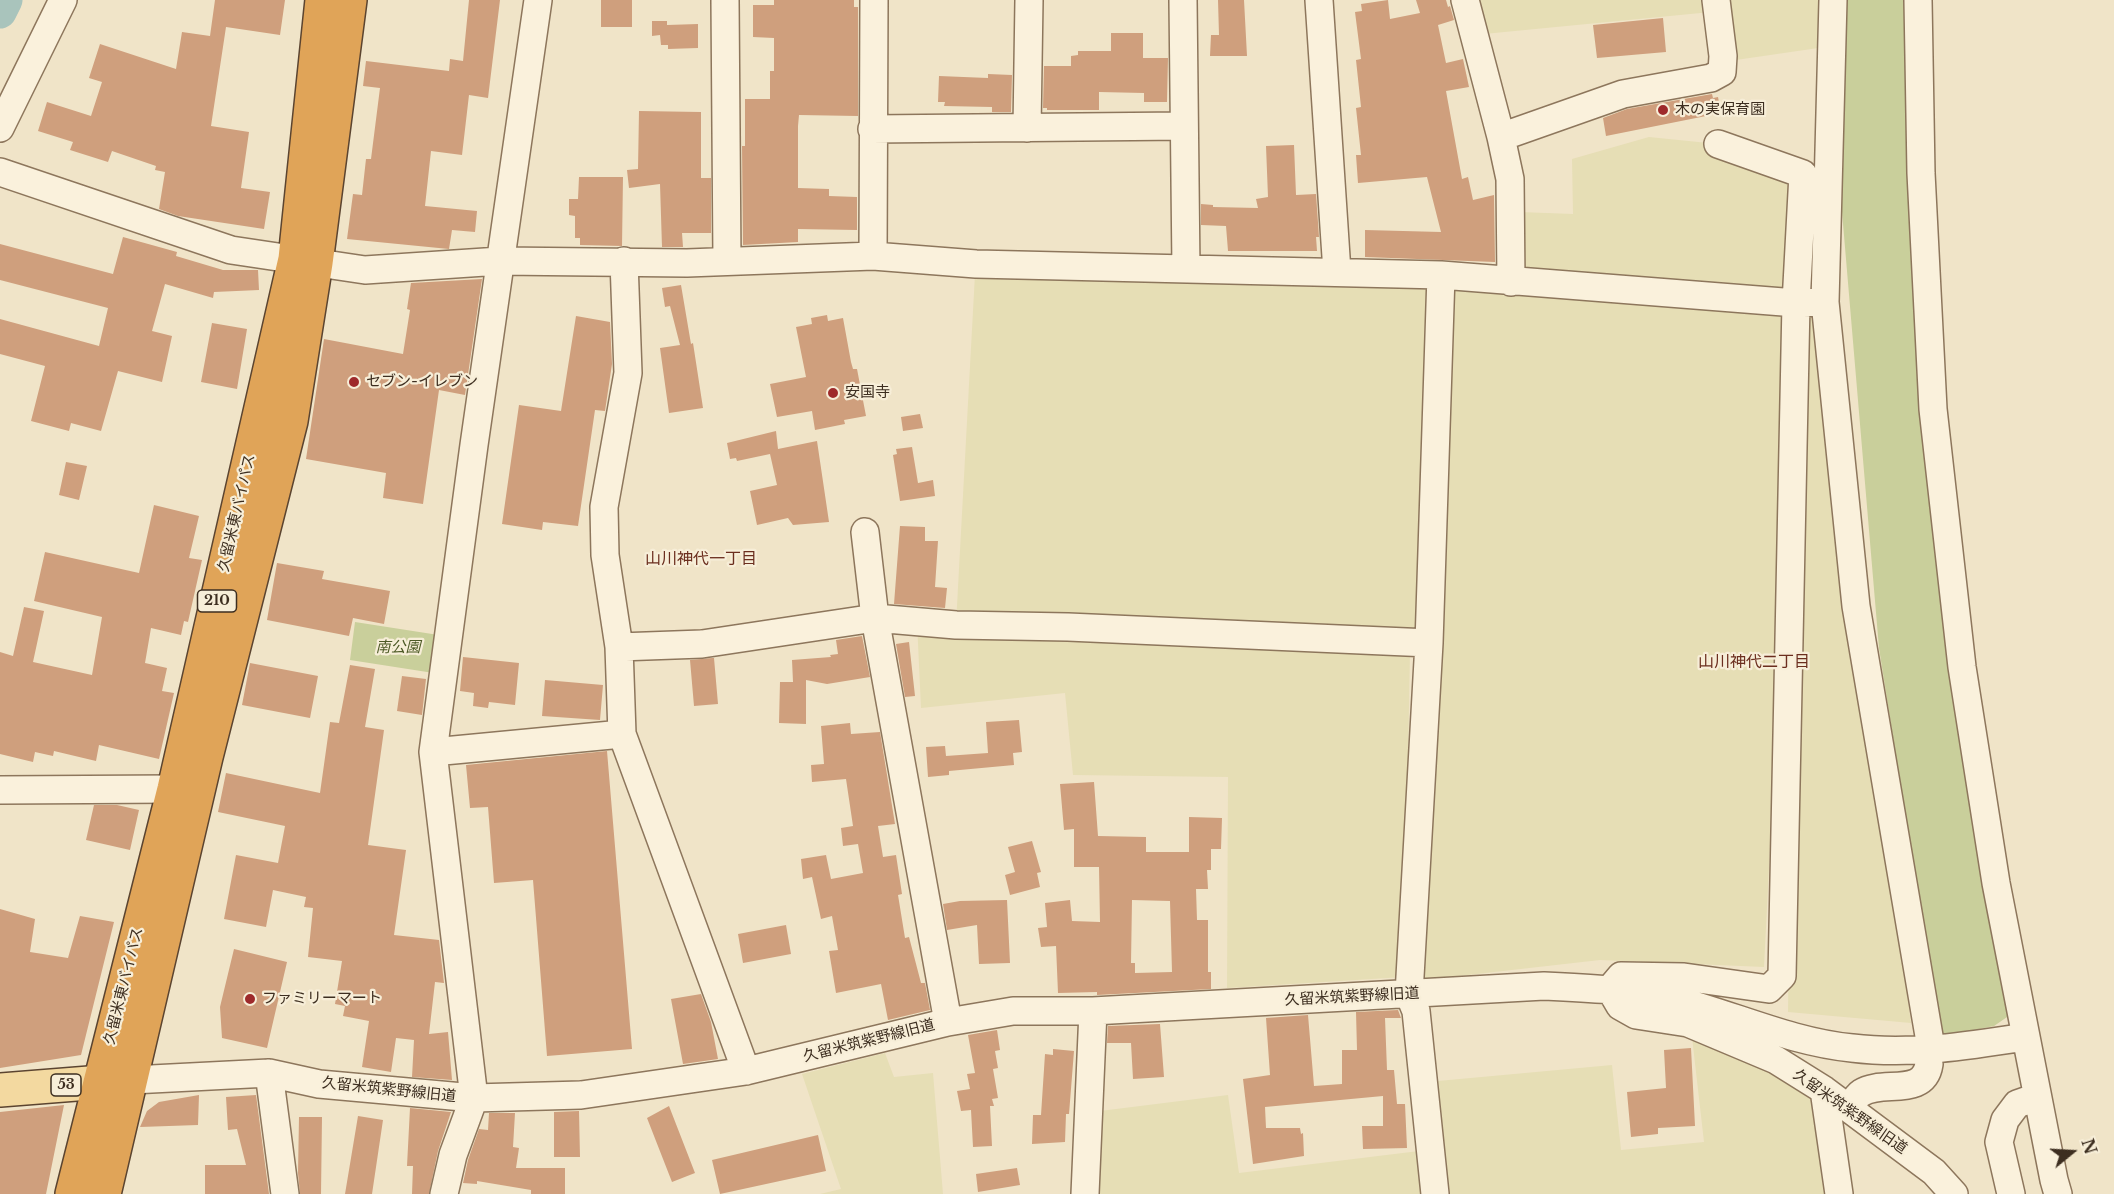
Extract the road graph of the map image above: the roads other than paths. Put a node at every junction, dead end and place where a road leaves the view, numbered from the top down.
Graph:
1 (63, 0) edge
2 (322, 0) edge
3 (350, 0) edge
4 (538, 0) edge
5 (725, 0) edge
6 (873, 0) edge
7 (1029, 0) edge
8 (1183, 0) edge
9 (1319, 0) edge
10 (1465, 0) edge
11 (1716, 0) edge
12 (1833, 0) edge
13 (1918, 0) edge
14 (1184, 126) junction
15 (0, 128) edge
16 (872, 129) junction
17 (1027, 129) junction
18 (1501, 136) junction
19 (1718, 144) dead end
20 (0, 172) edge
21 (873, 256) junction
22 (305, 261) junction
23 (500, 261) junction
24 (624, 261) junction
25 (726, 261) junction
26 (1186, 269) junction
27 (1337, 272) junction
28 (1441, 275) junction
29 (1512, 282) junction
30 (1825, 302) junction
31 (1796, 303) junction
32 (865, 532) dead end
33 (875, 618) junction
34 (1429, 643) junction
35 (620, 647) junction
36 (622, 734) junction
37 (434, 752) junction
38 (174, 789) junction
39 (0, 790) edge
40 (1610, 989) junction
41 (1409, 994) junction
42 (1093, 1011) junction
43 (948, 1022) junction
44 (1929, 1036) dead end
45 (2025, 1037) junction
46 (1929, 1064) dead end
47 (746, 1071) junction
48 (269, 1073) junction
49 (116, 1081) junction
50 (0, 1090) edge
51 (1824, 1090) junction
52 (2037, 1097) junction
53 (474, 1098) junction
54 (1850, 1109) junction
55 (72, 1194) edge
56 (104, 1194) edge
57 (285, 1194) edge
58 (444, 1194) edge
59 (1085, 1194) edge
60 (1435, 1194) edge
61 (1839, 1194) edge
62 (1954, 1194) edge
63 (2012, 1194) edge
64 (2058, 1194) edge

1 - 15 street
2 - 22 highway, 久留米東バイパス / 210
3 - 22 highway, 久留米東バイパス / 210
4 - 23 street
5 - 25 street
6 - 16 street
7 - 17 street
8 - 14 street
9 - 27 street
10 - 18 street
11 - 18 street
12 - 30 street
13 - 45 street
14 - 17 street
14 - 26 street
16 - 17 street
16 - 21 street
18 - 29 street
19 - 31 street
20 - 22 street
21 - 25 street
21 - 26 street
22 - 23 street
22 - 38 highway, 久留米東バイパス / 210
22 - 49 highway, 久留米東バイパス / 210
23 - 24 street
23 - 37 street
24 - 25 street
24 - 35 street
26 - 27 street
27 - 28 street
28 - 29 street
28 - 34 street
29 - 31 street
30 - 31 street
30 - 44 street
31 - 40 street
32 - 33 street
33 - 34 street
33 - 35 street
33 - 43 street
34 - 41 street
35 - 36 street
36 - 37 street
36 - 47 street
37 - 53 street
38 - 39 street
38 - 49 highway, 久留米東バイパス / 210
40 - 41 street, 久留米筑紫野線旧道
40 - 45 street, 久留米筑紫野線旧道
40 - 51 street, 久留米筑紫野線旧道
41 - 42 street, 久留米筑紫野線旧道
41 - 60 street
42 - 43 street, 久留米筑紫野線旧道
42 - 59 street
43 - 47 street, 久留米筑紫野線旧道
45 - 52 street
46 - 54 street
47 - 53 street, 久留米筑紫野線旧道
48 - 49 street, 久留米筑紫野線旧道
48 - 53 street, 久留米筑紫野線旧道
48 - 57 street
49 - 50 main road, 53
49 - 55 highway, 久留米東バイパス / 210
49 - 56 highway, 久留米東バイパス / 210
51 - 54 street, 久留米筑紫野線旧道
51 - 61 street
52 - 63 street
52 - 64 street
53 - 58 street
54 - 62 street, 久留米筑紫野線旧道

